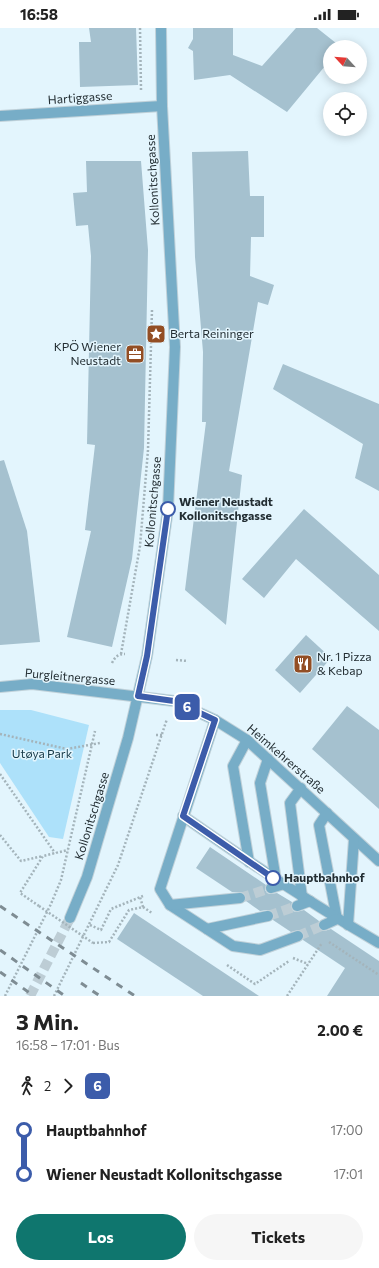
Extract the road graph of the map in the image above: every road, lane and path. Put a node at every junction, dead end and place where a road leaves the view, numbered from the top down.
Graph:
1 (140, 28) edge
2 (161, 28) edge
3 (162, 106) junction
4 (141, 107) junction
5 (0, 116) edge
6 (152, 308) dead end
7 (121, 654) junction
8 (125, 654) dead end
9 (176, 660) dead end
10 (188, 661) dead end
11 (112, 663) dead end
12 (0, 687) edge
13 (138, 696) junction
14 (215, 720) junction
15 (95, 731) dead end
16 (0, 734) edge
17 (156, 735) dead end
18 (247, 740) junction
19 (100, 743) dead end
20 (91, 745) junction
21 (268, 759) junction
22 (0, 774) edge
23 (301, 788) junction
24 (327, 813) junction
25 (183, 816) junction
26 (0, 836) edge
27 (354, 839) junction
28 (68, 850) junction
29 (55, 853) junction
30 (43, 856) junction
31 (379, 861) edge
32 (249, 862) junction
33 (277, 884) junction
34 (140, 897) dead end
35 (240, 898) tunnel mouth
36 (132, 899) dead end
37 (306, 899) junction
38 (170, 905) junction
39 (297, 906) tunnel mouth
40 (268, 916) tunnel mouth
41 (70, 918) tunnel mouth
42 (337, 919) junction
43 (90, 925) junction
44 (324, 925) tunnel mouth
45 (348, 925) junction
46 (207, 929) junction
47 (298, 936) tunnel mouth
48 (379, 943) edge
49 (379, 975) edge
50 (5, 996) edge
51 (54, 996) edge
52 (287, 996) edge

1 - 4 path
2 - 3 street, Kollonitschgasse
3 - 4 street, Hartiggasse
3 - 13 street, Kollonitschgasse
4 - 5 street, Hartiggasse
6 - 7 path
7 - 8 path
7 - 11 path
9 - 10 path
12 - 13 street, Purgleitnergasse
13 - 14 street, Heimkehrerstraße
13 - 41 street, Kollonitschgasse
14 - 18 street, Heimkehrerstraße
14 - 25 street
15 - 20 path
16 - 20 path
17 - 43 path
18 - 21 street, Heimkehrerstraße
18 - 32 street
19 - 20 path
20 - 28 path
21 - 23 street, Heimkehrerstraße
21 - 33 street
22 - 29 path
23 - 24 street, Heimkehrerstraße
23 - 37 street
24 - 27 street, Heimkehrerstraße
24 - 42 street
25 - 32 street
25 - 38 street
26 - 30 path
27 - 31 street, Heimkehrerstraße
27 - 45 street
28 - 29 path
28 - 50 path
29 - 30 path
30 - 34 path, bridge
32 - 33 street
33 - 37 street
35 - 38 street
36 - 43 path
37 - 39 street
37 - 42 street
38 - 46 street
40 - 46 street
42 - 44 street
42 - 45 street
43 - 51 path
45 - 48 street
46 - 47 street
49 - 52 path

